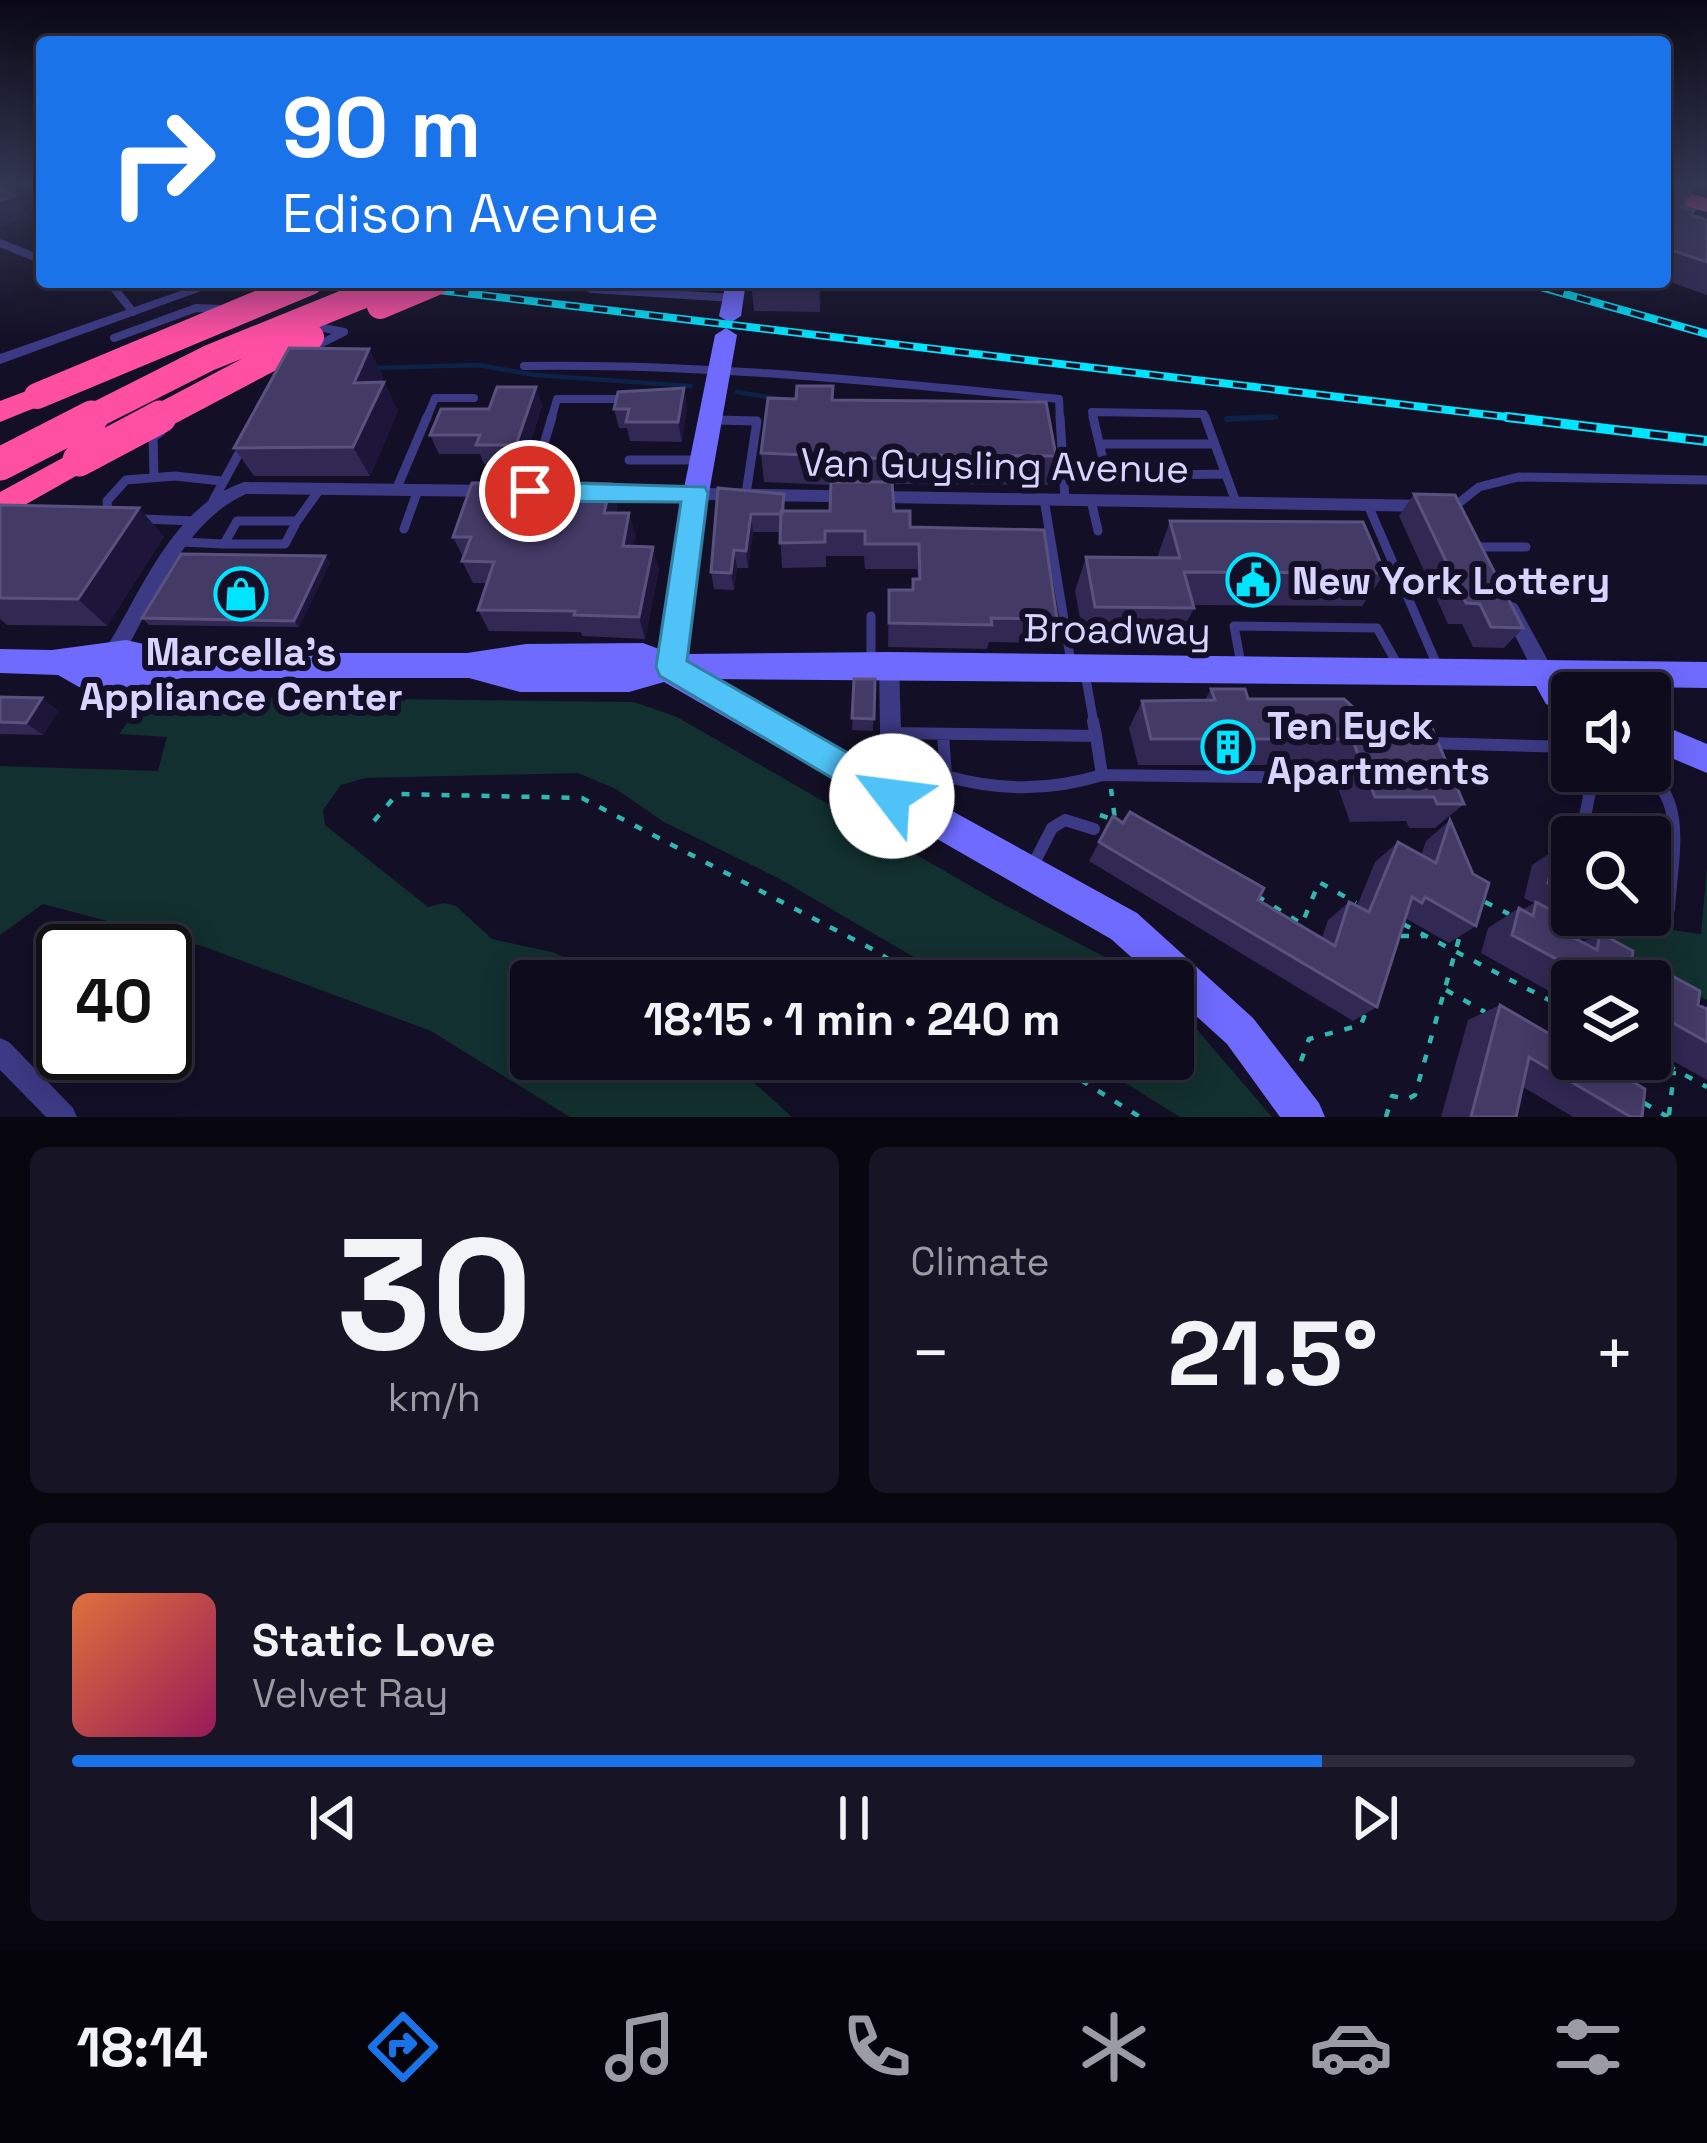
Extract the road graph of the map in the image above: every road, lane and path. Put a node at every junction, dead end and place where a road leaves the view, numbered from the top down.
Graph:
1 (0, 243) edge
2 (36, 258) edge
3 (114, 288) edge
4 (202, 288) edge
5 (296, 288) edge
6 (335, 288) edge
7 (381, 288) edge
8 (423, 288) edge
9 (590, 288) edge
10 (700, 288) edge
11 (698, 297) junction
12 (731, 308) edge
13 (133, 312) junction
14 (114, 338) dead end
15 (0, 358) edge
16 (524, 366) dead end
17 (719, 370) junction
18 (474, 398) dead end
19 (626, 399) edge
20 (0, 412) edge
21 (710, 420) junction
22 (254, 427) edge
23 (0, 442) edge
24 (1100, 443) junction
25 (1214, 444) junction
26 (629, 460) dead end
27 (702, 460) junction
28 (0, 464) edge
29 (1226, 474) junction
30 (154, 476) junction
31 (1707, 480) edge
32 (221, 482) junction
33 (320, 489) junction
34 (396, 490) junction
35 (418, 490) junction
36 (530, 491) junction
37 (695, 493) junction
38 (746, 494) junction
39 (1044, 499) junction
40 (1066, 500) junction
41 (1091, 500) junction
42 (213, 501) junction
43 (1236, 502) junction
44 (1367, 505) junction
45 (1454, 506) junction
46 (0, 507) edge
47 (112, 517) edge
48 (136, 518) edge
49 (196, 521) junction
50 (297, 521) junction
51 (404, 530) dead end
52 (1026, 530) edge
53 (1049, 530) junction
54 (1098, 531) dead end
55 (182, 542) junction
56 (224, 544) junction
57 (1476, 547) junction
58 (1526, 547) dead end
59 (1487, 567) edge
60 (1499, 588) edge
61 (871, 616) dead end
62 (115, 650) junction
63 (0, 661) edge
64 (64, 663) junction
65 (182, 665) junction
66 (880, 666) junction
67 (671, 667) junction
68 (1078, 668) junction
69 (1243, 670) junction
70 (1402, 672) junction
71 (1440, 672) junction
72 (1545, 674) junction
73 (1551, 675) edge
74 (1707, 675) edge
75 (1671, 678) edge
76 (1551, 684) edge
77 (891, 733) junction
78 (943, 734) junction
79 (1096, 736) junction
80 (1411, 740) edge
81 (1671, 742) edge
82 (1551, 746) edge
83 (1707, 759) edge
84 (1102, 775) junction
85 (1322, 778) dead end
86 (1111, 787) dead end
87 (1666, 792) edge
88 (892, 796) junction
89 (1118, 814) edge
90 (374, 821) dead end
91 (1094, 830) dead end
92 (1671, 867) edge
93 (1029, 872) junction
94 (1241, 886) edge
95 (1472, 895) edge
96 (1369, 909) edge
97 (1514, 916) edge
98 (1390, 919) edge
99 (1461, 930) edge
100 (1395, 939) edge
101 (1456, 948) junction
102 (890, 960) edge
103 (1445, 989) junction
104 (1551, 1000) edge
105 (1369, 1004) edge
106 (1485, 1012) dead end
107 (0, 1051) edge
108 (1301, 1060) dead end
109 (1671, 1067) edge
110 (1674, 1069) junction
111 (1081, 1080) edge
112 (1707, 1087) edge
113 (1627, 1094) edge
114 (64, 1117) edge
115 (1140, 1117) edge
116 (1305, 1117) edge
117 (1386, 1117) edge
118 (1668, 1117) edge

1 - 2 lane
3 - 13 lane
4 - 13 street
5 - 20 highway, bridge
6 - 23 highway
7 - 28 highway, bridge
8 - 46 highway, bridge
9 - 11 lane
10 - 11 lane
11 - 12 lane
12 - 17 main road
13 - 15 street
14 - 30 lane
16 - 17 lane
17 - 21 main road
17 - 40 lane
18 - 34 lane
19 - 36 lane
21 - 27 main road
21 - 38 lane
22 - 32 lane
24 - 25 lane
24 - 25 lane
24 - 29 lane
25 - 29 lane
26 - 27 lane
27 - 37 main road
29 - 43 lane
30 - 32 lane
30 - 47 lane
31 - 45 lane
32 - 42 lane
33 - 34 street, Van Guysling Avenue
33 - 42 street, Van Guysling Avenue
33 - 50 lane
34 - 35 street, Van Guysling Avenue
35 - 36 street, Van Guysling Avenue
35 - 51 lane
36 - 37 street, Van Guysling Avenue
37 - 38 street, Van Guysling Avenue
37 - 67 main road
38 - 39 street, Van Guysling Avenue
39 - 40 street, Van Guysling Avenue
39 - 53 lane
40 - 41 street, Van Guysling Avenue
41 - 43 street, Van Guysling Avenue
41 - 54 lane
42 - 49 street
43 - 44 street, Van Guysling Avenue
44 - 45 street, Van Guysling Avenue
44 - 71 lane
45 - 57 street
48 - 49 lane
49 - 55 street
50 - 56 lane
50 - 56 lane
52 - 53 lane
53 - 68 lane
55 - 56 lane
55 - 62 street
57 - 58 lane
57 - 59 street
60 - 72 street
61 - 66 lane
62 - 64 main road, Broadway
62 - 65 main road, Broadway
63 - 64 main road, Broadway
64 - 65 main road, Broadway
65 - 67 main road, Broadway
66 - 67 main road, Broadway
66 - 68 main road, Broadway
66 - 77 street
67 - 88 main road
68 - 69 main road, Broadway
68 - 79 lane
69 - 70 main road, Broadway
69 - 70 lane
70 - 71 main road, Broadway
71 - 72 main road, Broadway
72 - 73 main road, Broadway
72 - 76 main road
74 - 75 main road, Broadway
77 - 78 lane
77 - 88 street
78 - 79 lane
78 - 84 lane
79 - 84 lane
80 - 82 lane
81 - 83 main road
84 - 85 lane
86 - 89 path
87 - 92 lane
88 - 93 main road
90 - 102 path
91 - 93 lane
93 - 116 main road
94 - 96 path
95 - 97 path
98 - 101 path
99 - 101 path
100 - 101 path
101 - 103 path
101 - 104 path
103 - 106 path
103 - 117 path
105 - 108 path
107 - 114 street
109 - 110 path
110 - 112 path
110 - 118 path
111 - 115 path
113 - 118 path

